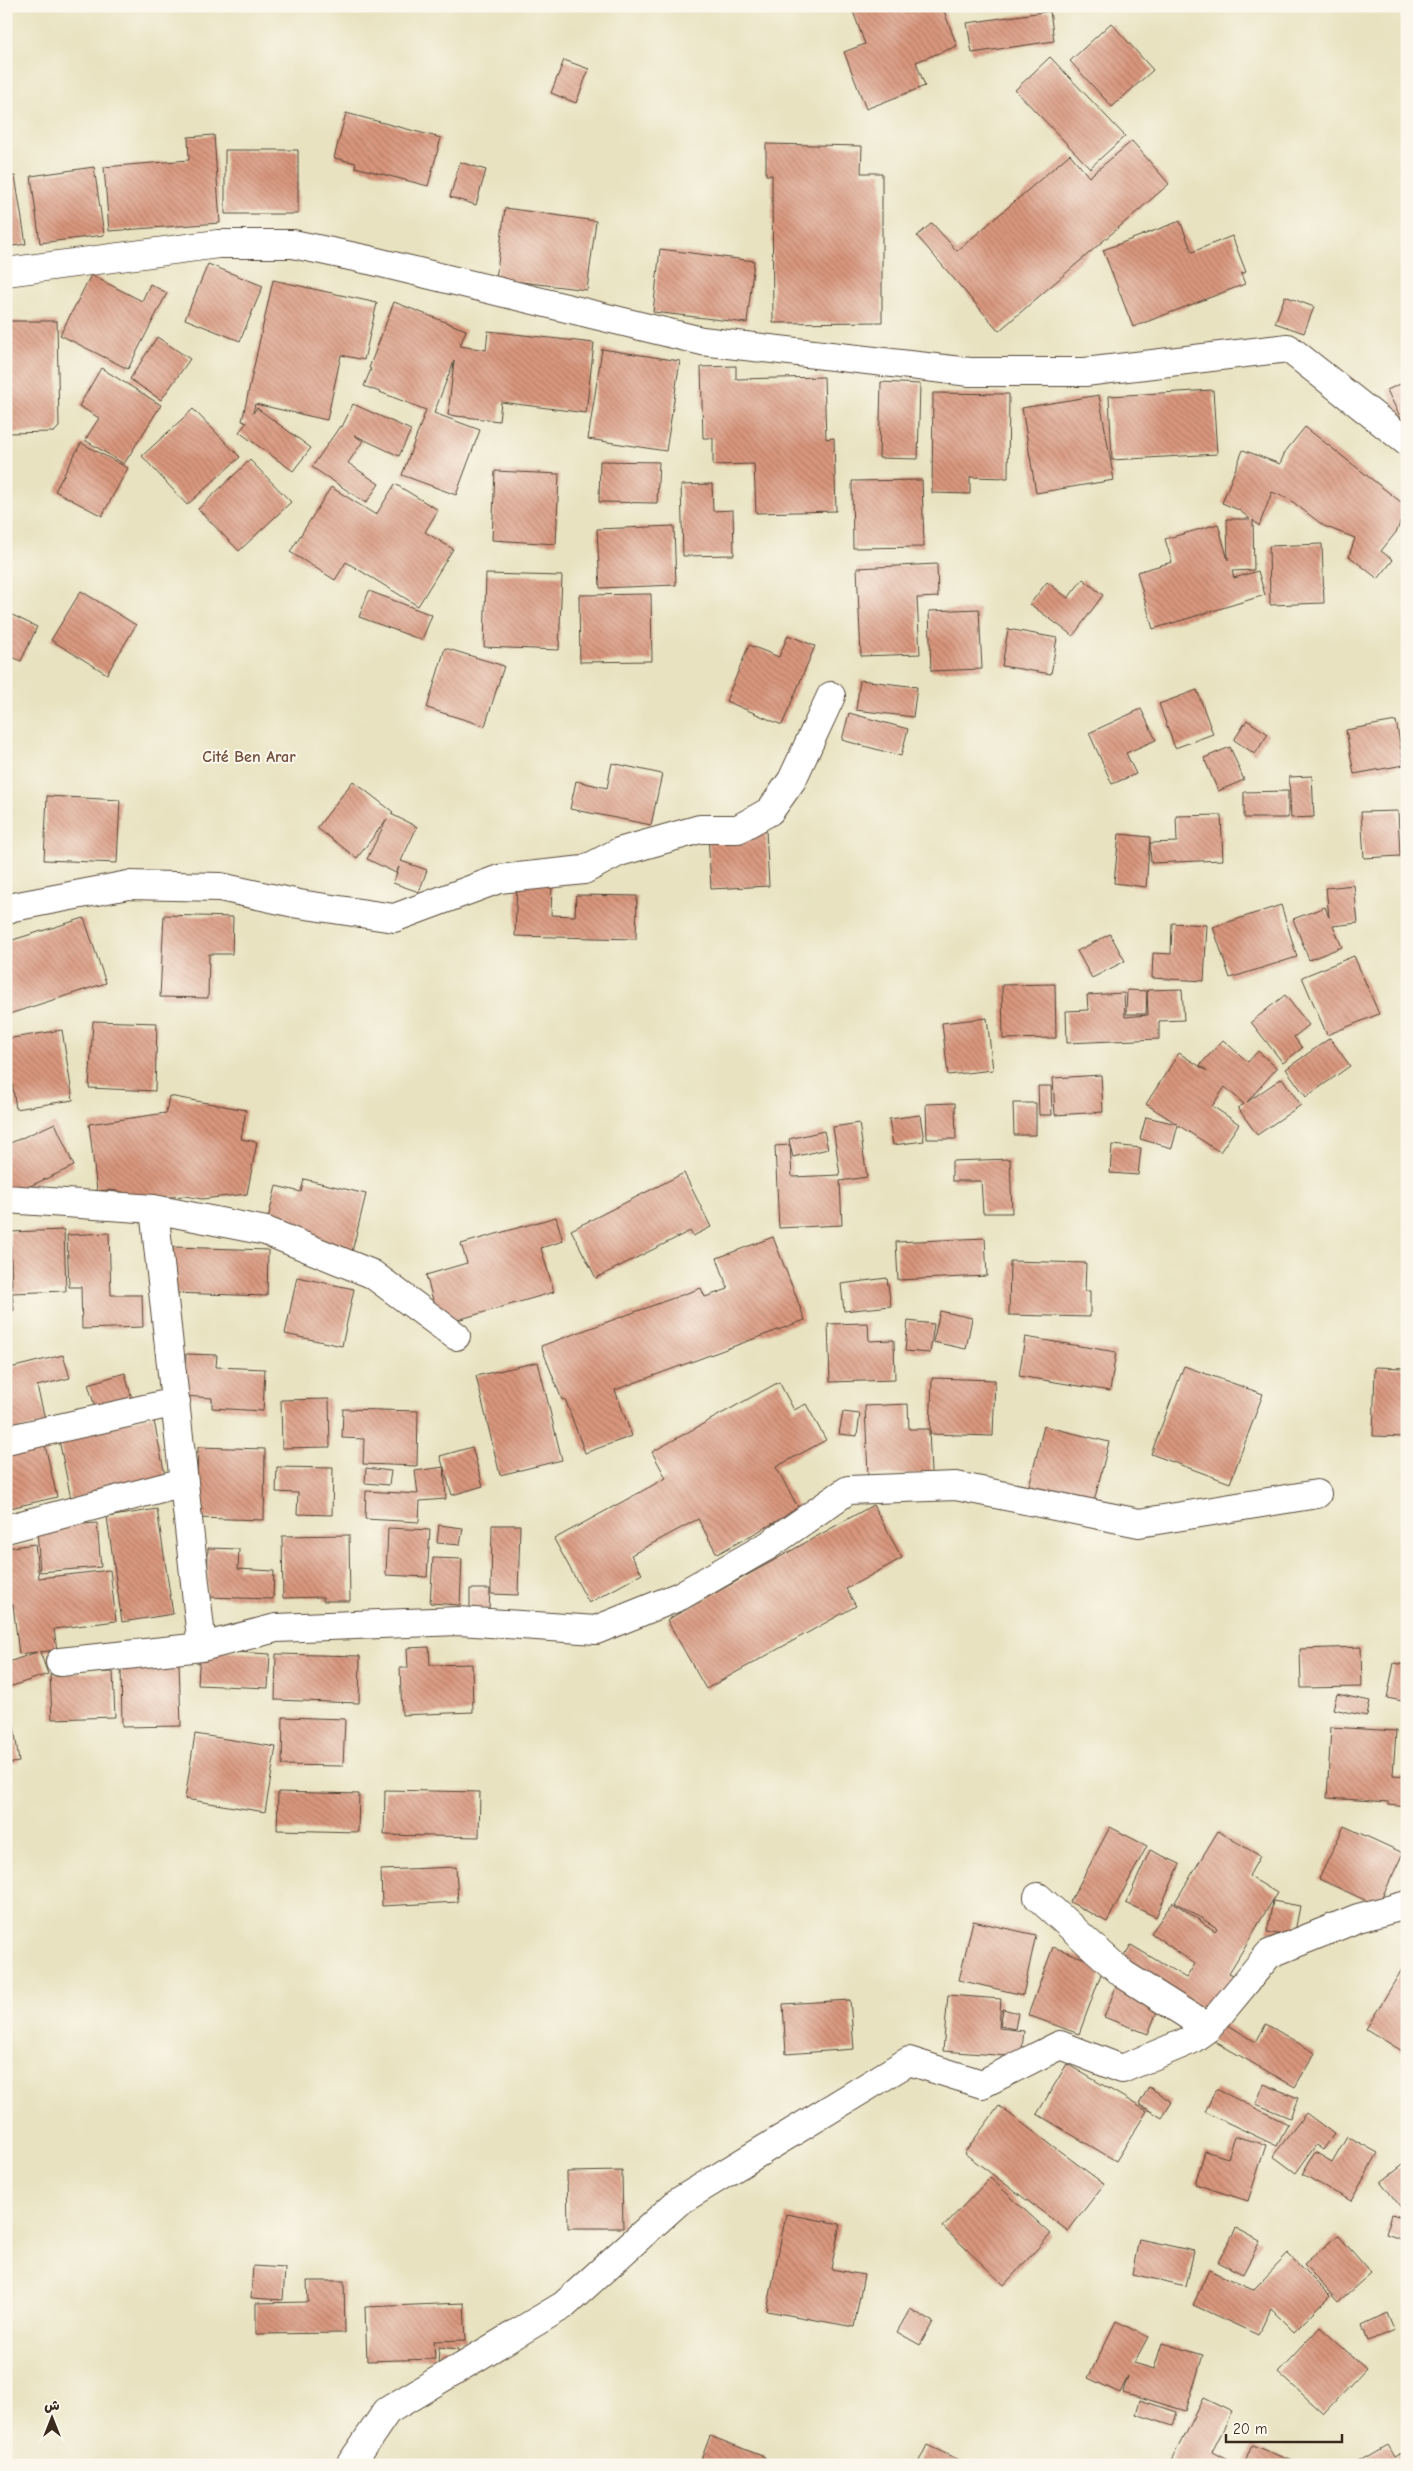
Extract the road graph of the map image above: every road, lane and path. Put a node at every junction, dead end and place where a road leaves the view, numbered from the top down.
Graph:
1 (6, 272) edge
2 (1407, 442) edge
3 (831, 696) dead end
4 (6, 910) edge
5 (6, 1200) edge
6 (154, 1209) junction
7 (456, 1336) dead end
8 (176, 1402) junction
9 (6, 1440) edge
10 (184, 1482) junction
11 (1317, 1494) dead end
12 (6, 1529) edge
13 (202, 1647) junction
14 (60, 1662) dead end
15 (1038, 1897) dead end
16 (1407, 1905) edge
17 (1208, 2028) junction
18 (350, 2465) edge

1 - 2 street
3 - 4 street
5 - 6 street
6 - 7 street
6 - 8 street
8 - 9 street
8 - 10 street
10 - 12 street
10 - 13 street
11 - 13 street
13 - 14 street
15 - 17 street
16 - 17 street
17 - 18 street

